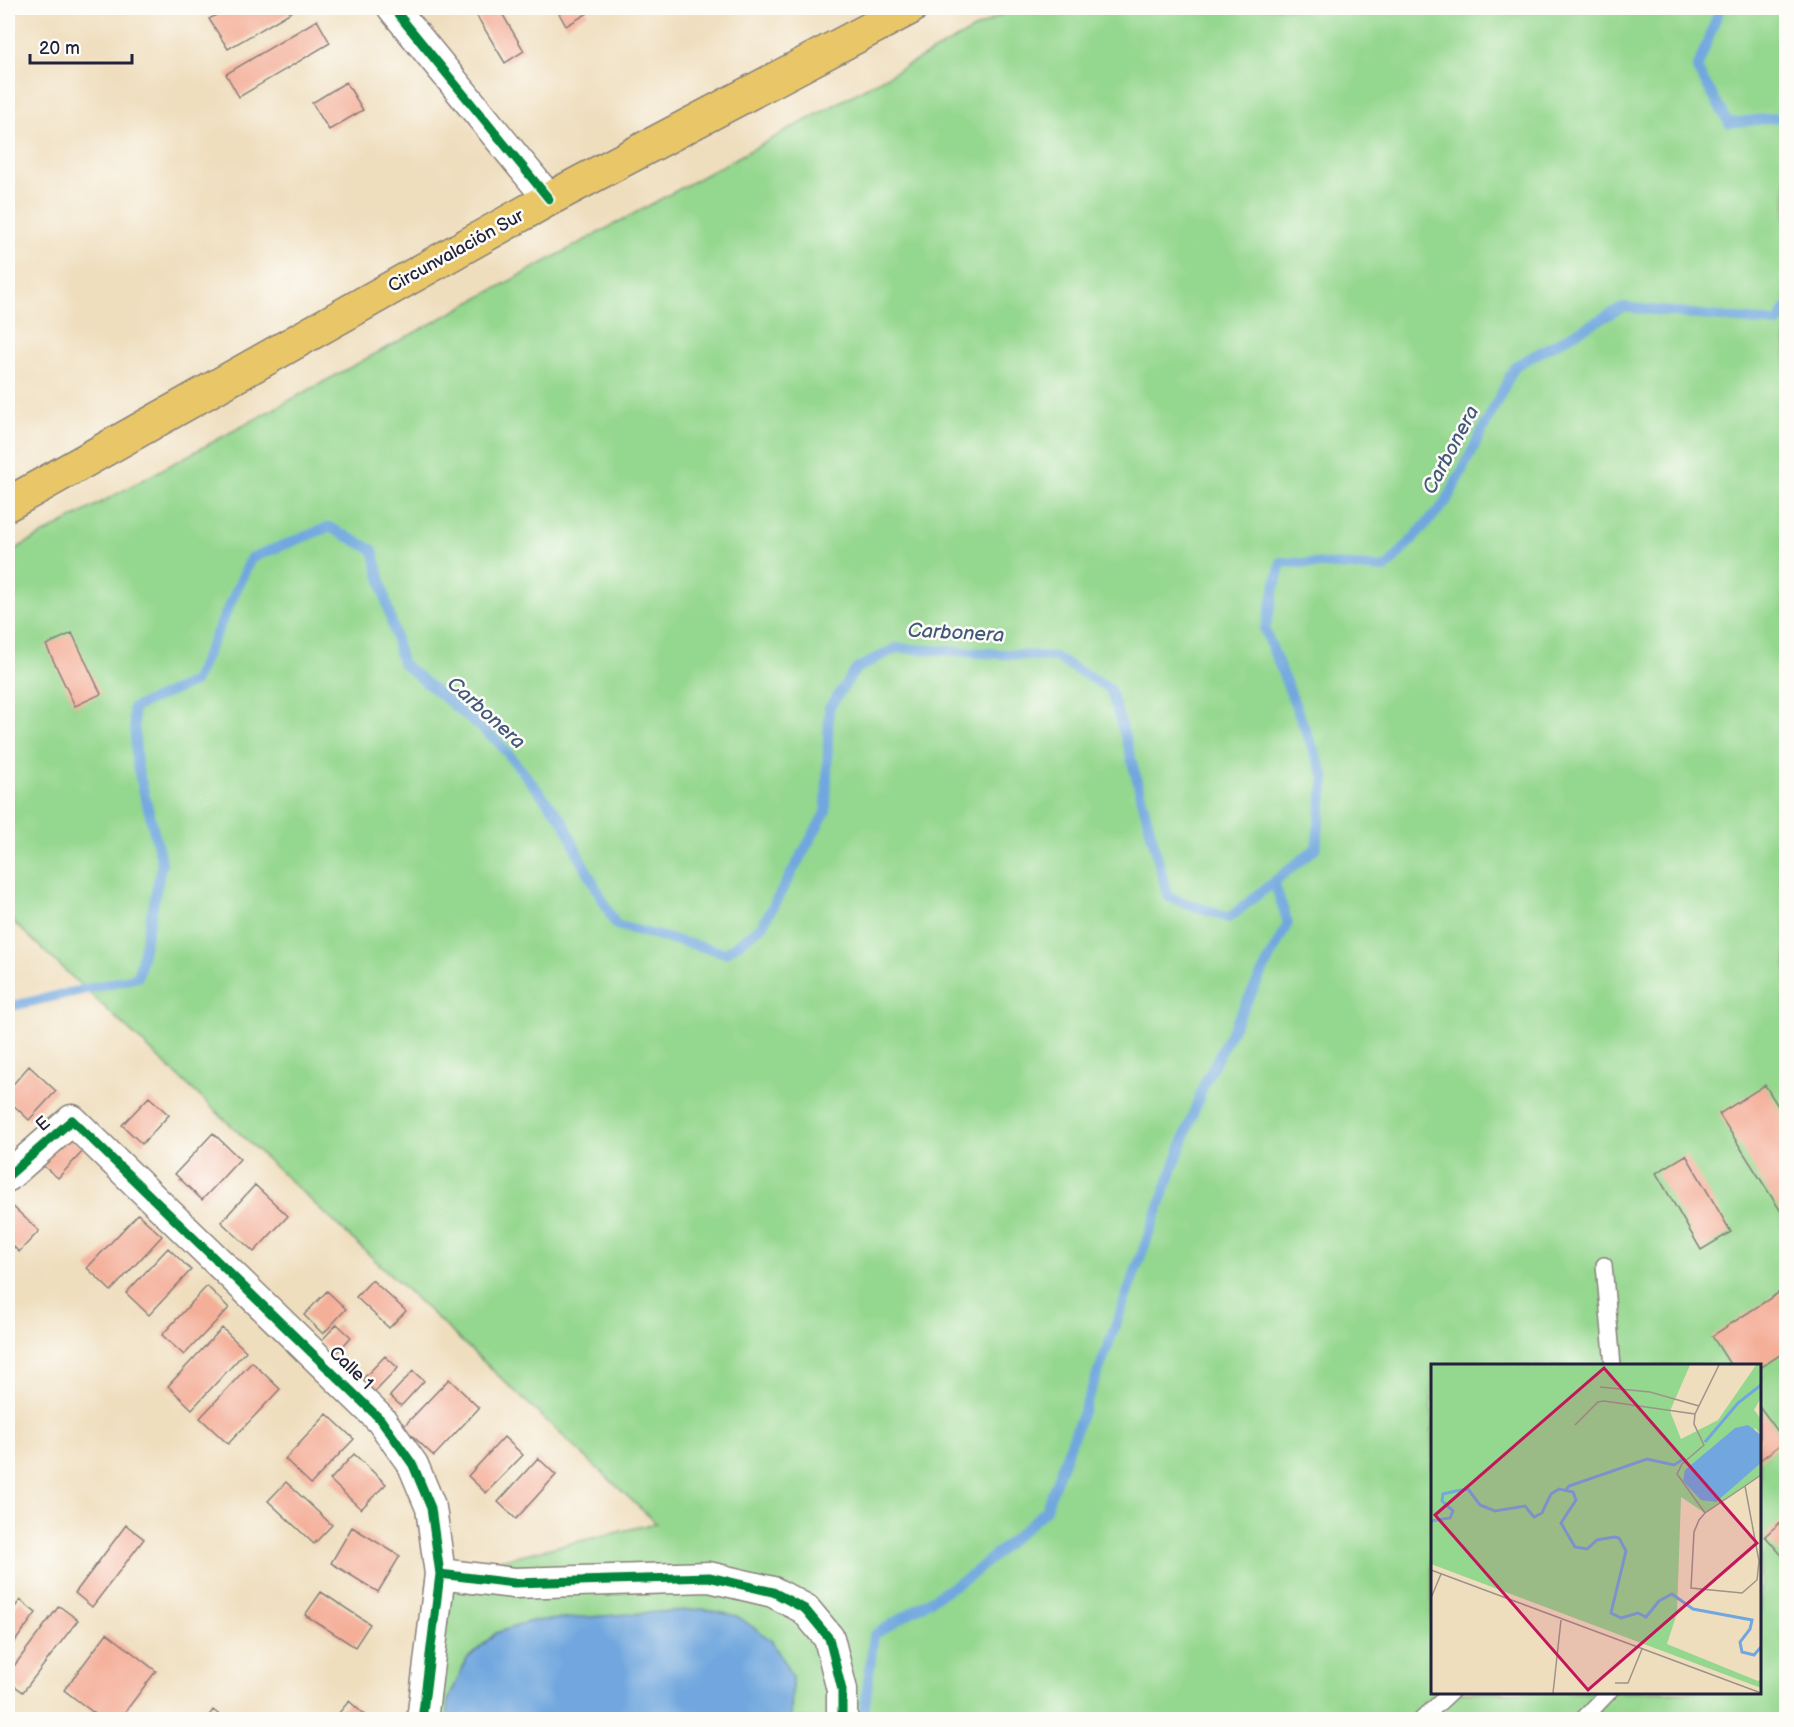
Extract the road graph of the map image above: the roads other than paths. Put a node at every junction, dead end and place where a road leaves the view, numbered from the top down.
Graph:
1 (393, 8) edge
2 (910, 8) edge
3 (549, 199) junction
4 (8, 504) edge
5 (72, 1120) joint
6 (8, 1176) edge
7 (1604, 1265) dead end
8 (1613, 1364) edge
9 (440, 1574) junction
10 (1449, 1694) edge
11 (1608, 1694) edge
12 (422, 1719) edge
13 (842, 1719) edge
14 (1421, 1719) edge
15 (1582, 1719) edge

1 - 3 street
2 - 3 main road, Circunvalación Sur
3 - 4 main road, Circunvalación Sur
5 - 6 street, E
5 - 9 street, Calle 1
7 - 8 lane
9 - 12 street, Calle 1
9 - 13 street
10 - 14 lane
11 - 15 lane

